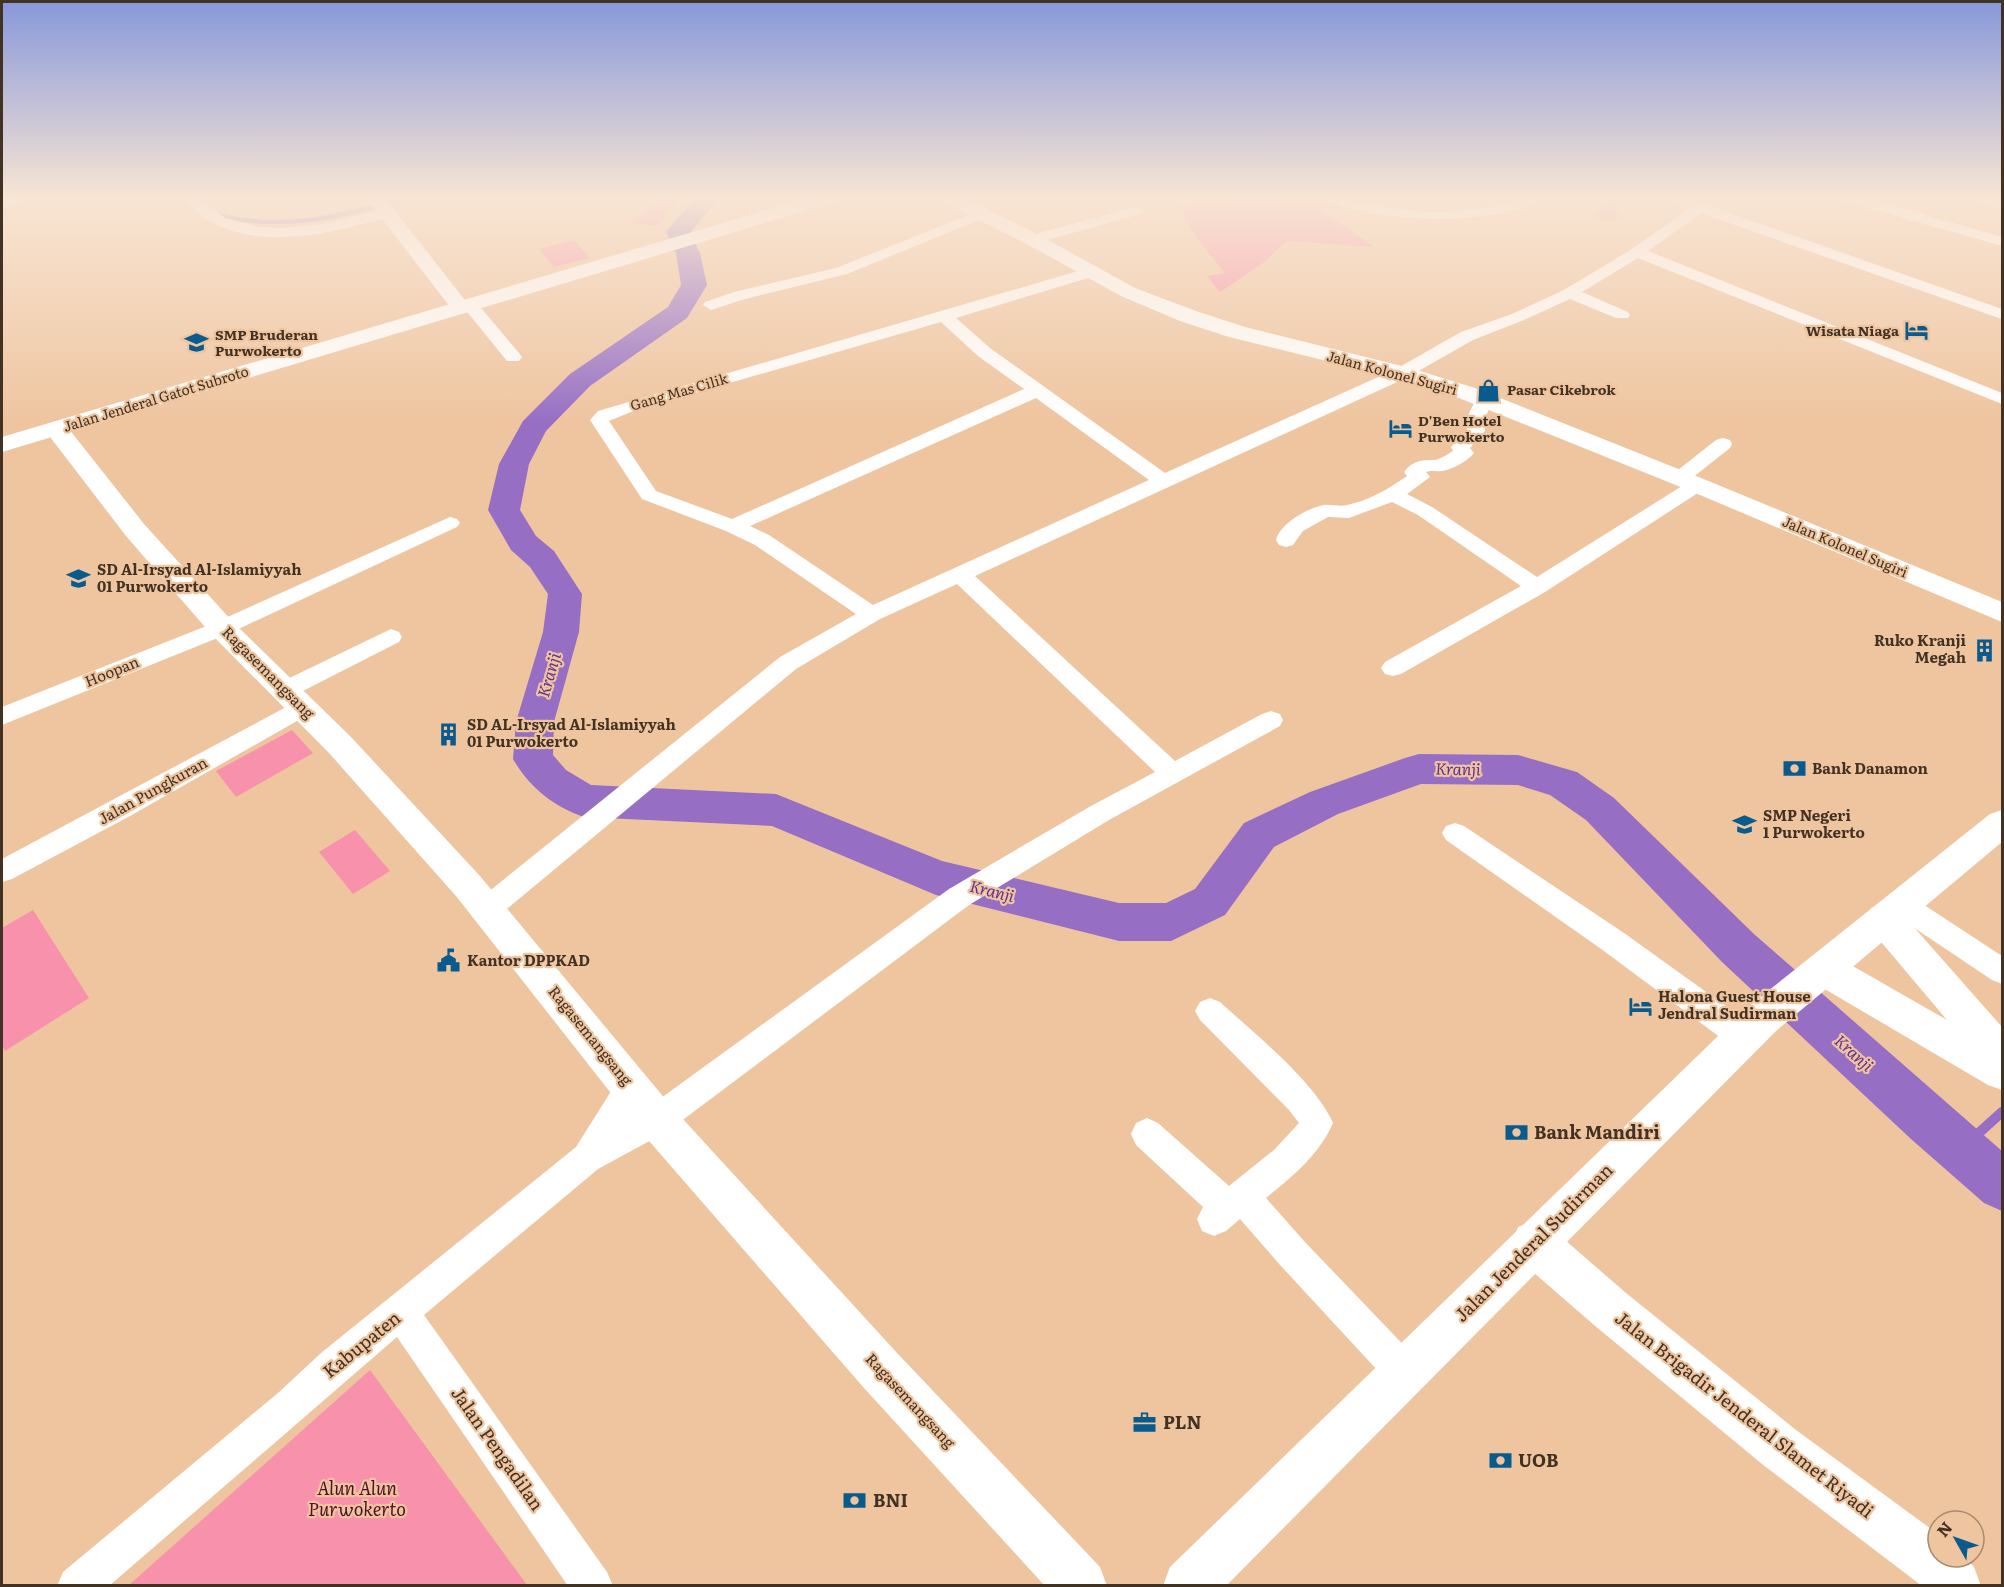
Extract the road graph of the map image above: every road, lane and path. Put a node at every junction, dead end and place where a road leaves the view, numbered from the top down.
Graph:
1 (436, 272) edge
2 (581, 272) edge
3 (837, 272) edge
4 (1092, 272) joint
5 (1604, 272) edge
6 (1688, 272) edge
7 (1886, 272) edge
8 (1570, 293) junction
9 (711, 305) dead end
10 (465, 307) junction
11 (2002, 314) edge
12 (1622, 315) dead end
13 (944, 316) junction
14 (513, 357) dead end
15 (1402, 373) junction
16 (1038, 390) junction
17 (2002, 399) edge
18 (1485, 400) junction
19 (56, 429) junction
20 (1723, 444) dead end
21 (2, 445) edge
22 (1172, 478) junction
23 (1689, 482) junction
24 (1393, 494) junction
25 (450, 523) dead end
26 (733, 526) junction
27 (1286, 540) dead end
28 (960, 574) junction
29 (1537, 587) junction
30 (2002, 613) edge
31 (872, 614) junction
32 (222, 628) junction
33 (391, 637) dead end
34 (1393, 668) dead end
35 (294, 698) junction
36 (2, 716) edge
37 (1271, 720) dead end
38 (1173, 774) junction
39 (2002, 823) edge
40 (1455, 833) dead end
41 (2, 871) edge
42 (487, 909) junction
43 (1893, 912) junction
44 (2002, 971) edge
45 (1819, 973) junction
46 (1210, 1011) dead end
47 (1753, 1028) junction
48 (2002, 1055) edge
49 (2002, 1072) edge
50 (631, 1087) junction
51 (657, 1120) junction
52 (1147, 1134) dead end
53 (587, 1158) junction
54 (1228, 1207) junction
55 (1534, 1243) junction
56 (401, 1313) junction
57 (1404, 1372) junction
58 (77, 1586) edge
59 (592, 1586) edge
60 (1081, 1586) edge
61 (1189, 1586) edge
62 (1955, 1586) edge

1 - 10 street
2 - 10 street, Jalan Jenderal Gatot Subroto
3 - 9 street
4 - 13 street, Gang Mas Cilik
4 - 15 street, Jalan Kolonel Sugiri
5 - 8 street
6 - 17 street
7 - 11 street
8 - 12 street
8 - 15 street
10 - 14 street
10 - 19 street, Jalan Jenderal Gatot Subroto
13 - 16 street
13 - 26 street, Gang Mas Cilik
15 - 18 street, Jalan Kolonel Sugiri
15 - 22 street
16 - 22 street
16 - 26 street
18 - 23 street, Jalan Kolonel Sugiri
18 - 24 street
19 - 21 street, Jalan Jenderal Gatot Subroto
19 - 32 street, Ragasemangsang
20 - 23 street
22 - 28 street
23 - 29 street
23 - 30 street, Jalan Kolonel Sugiri
24 - 27 street
24 - 29 street
25 - 32 street, Hoopan
26 - 31 street, Gang Mas Cilik
28 - 31 street
28 - 38 street
29 - 34 street
31 - 42 street
32 - 35 street, Ragasemangsang
32 - 36 street, Hoopan
33 - 35 street, Jalan Pungkuran
35 - 41 street, Jalan Pungkuran
35 - 42 street, Ragasemangsang
37 - 38 street, Kabupaten
38 - 51 street, Kabupaten
39 - 43 street, Jalan Jenderal Sudirman
40 - 47 street
42 - 50 street, Ragasemangsang
43 - 44 street
43 - 45 street, Jalan Jenderal Sudirman
43 - 48 street
45 - 47 street, Jalan Jenderal Sudirman
45 - 49 street
46 - 54 street
47 - 55 street, Jalan Jenderal Sudirman
50 - 51 street, Ragasemangsang
50 - 53 street
51 - 53 street, Kabupaten
51 - 60 street, Ragasemangsang
52 - 54 street
53 - 56 street, Kabupaten
54 - 57 street
55 - 57 street, Jalan Jenderal Sudirman
55 - 62 street, Jalan Brigadir Jenderal Slamet Riyadi
56 - 58 street, Kabupaten
56 - 59 street, Jalan Pengadilan
57 - 61 street, Jalan Jenderal Sudirman

